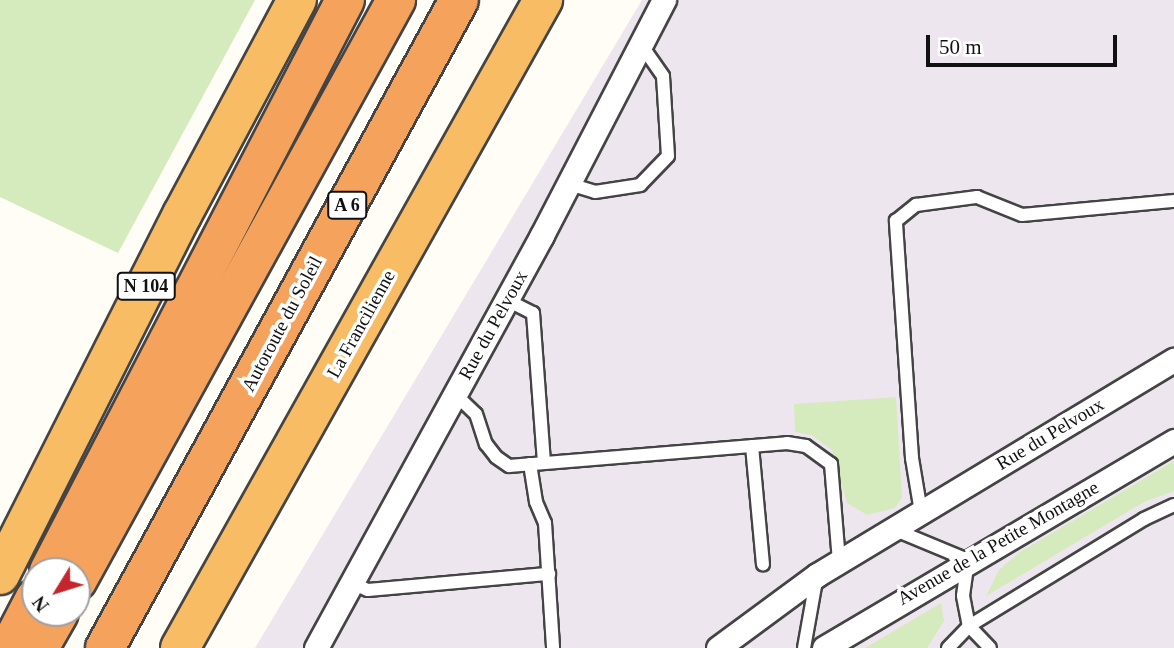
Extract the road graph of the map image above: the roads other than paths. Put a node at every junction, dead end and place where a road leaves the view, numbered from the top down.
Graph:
1 (297, 0) edge
2 (345, 0) edge
3 (396, 0) edge
4 (459, 0) edge
5 (543, 0) edge
6 (664, 0) edge
7 (641, 44) junction
8 (566, 183) junction
9 (1174, 201) edge
10 (507, 300) junction
11 (1174, 360) edge
12 (455, 394) junction
13 (1174, 441) edge
14 (752, 446) junction
15 (544, 463) junction
16 (530, 464) junction
17 (1174, 505) edge
18 (921, 512) junction
19 (894, 528) junction
20 (55, 557) edge
21 (90, 557) edge
22 (968, 560) junction
23 (839, 561) junction
24 (763, 564) dead end
25 (549, 575) junction
26 (817, 575) junction
27 (0, 576) edge
28 (352, 583) junction
29 (21, 625) edge
30 (969, 626) junction
31 (51, 627) edge
32 (9, 648) edge
33 (39, 648) edge
34 (105, 648) edge
35 (180, 648) edge
36 (316, 648) edge
37 (553, 648) edge
38 (718, 648) edge
39 (804, 648) edge
40 (824, 648) edge
41 (948, 648) edge
42 (990, 648) edge

1 - 27 highway, N 104
2 - 20 highway
3 - 21 highway
4 - 34 highway, Autoroute du Soleil / A 6
5 - 35 highway, La Francilienne
6 - 7 street, Rue du Pelvoux
7 - 8 street, Rue du Pelvoux
7 - 8 lane
8 - 10 street, Rue du Pelvoux
9 - 18 lane
10 - 12 street, Rue du Pelvoux
10 - 15 lane
11 - 18 street, Rue du Pelvoux
12 - 16 lane
12 - 28 street, Rue du Pelvoux
13 - 22 street, Avenue de la Petite Montagne
14 - 15 lane
14 - 23 lane
14 - 24 lane
15 - 16 lane
16 - 25 lane
17 - 30 lane
18 - 19 street, Rue du Pelvoux
19 - 22 lane
19 - 23 street, Rue du Pelvoux
22 - 30 lane
22 - 40 street, Avenue de la Petite Montagne
23 - 26 street, Rue du Pelvoux
25 - 28 lane
25 - 37 lane
26 - 38 street, Rue du Pelvoux
26 - 39 lane
28 - 36 street, Rue du Pelvoux
29 - 32 highway
30 - 41 lane
30 - 42 lane
31 - 33 highway

